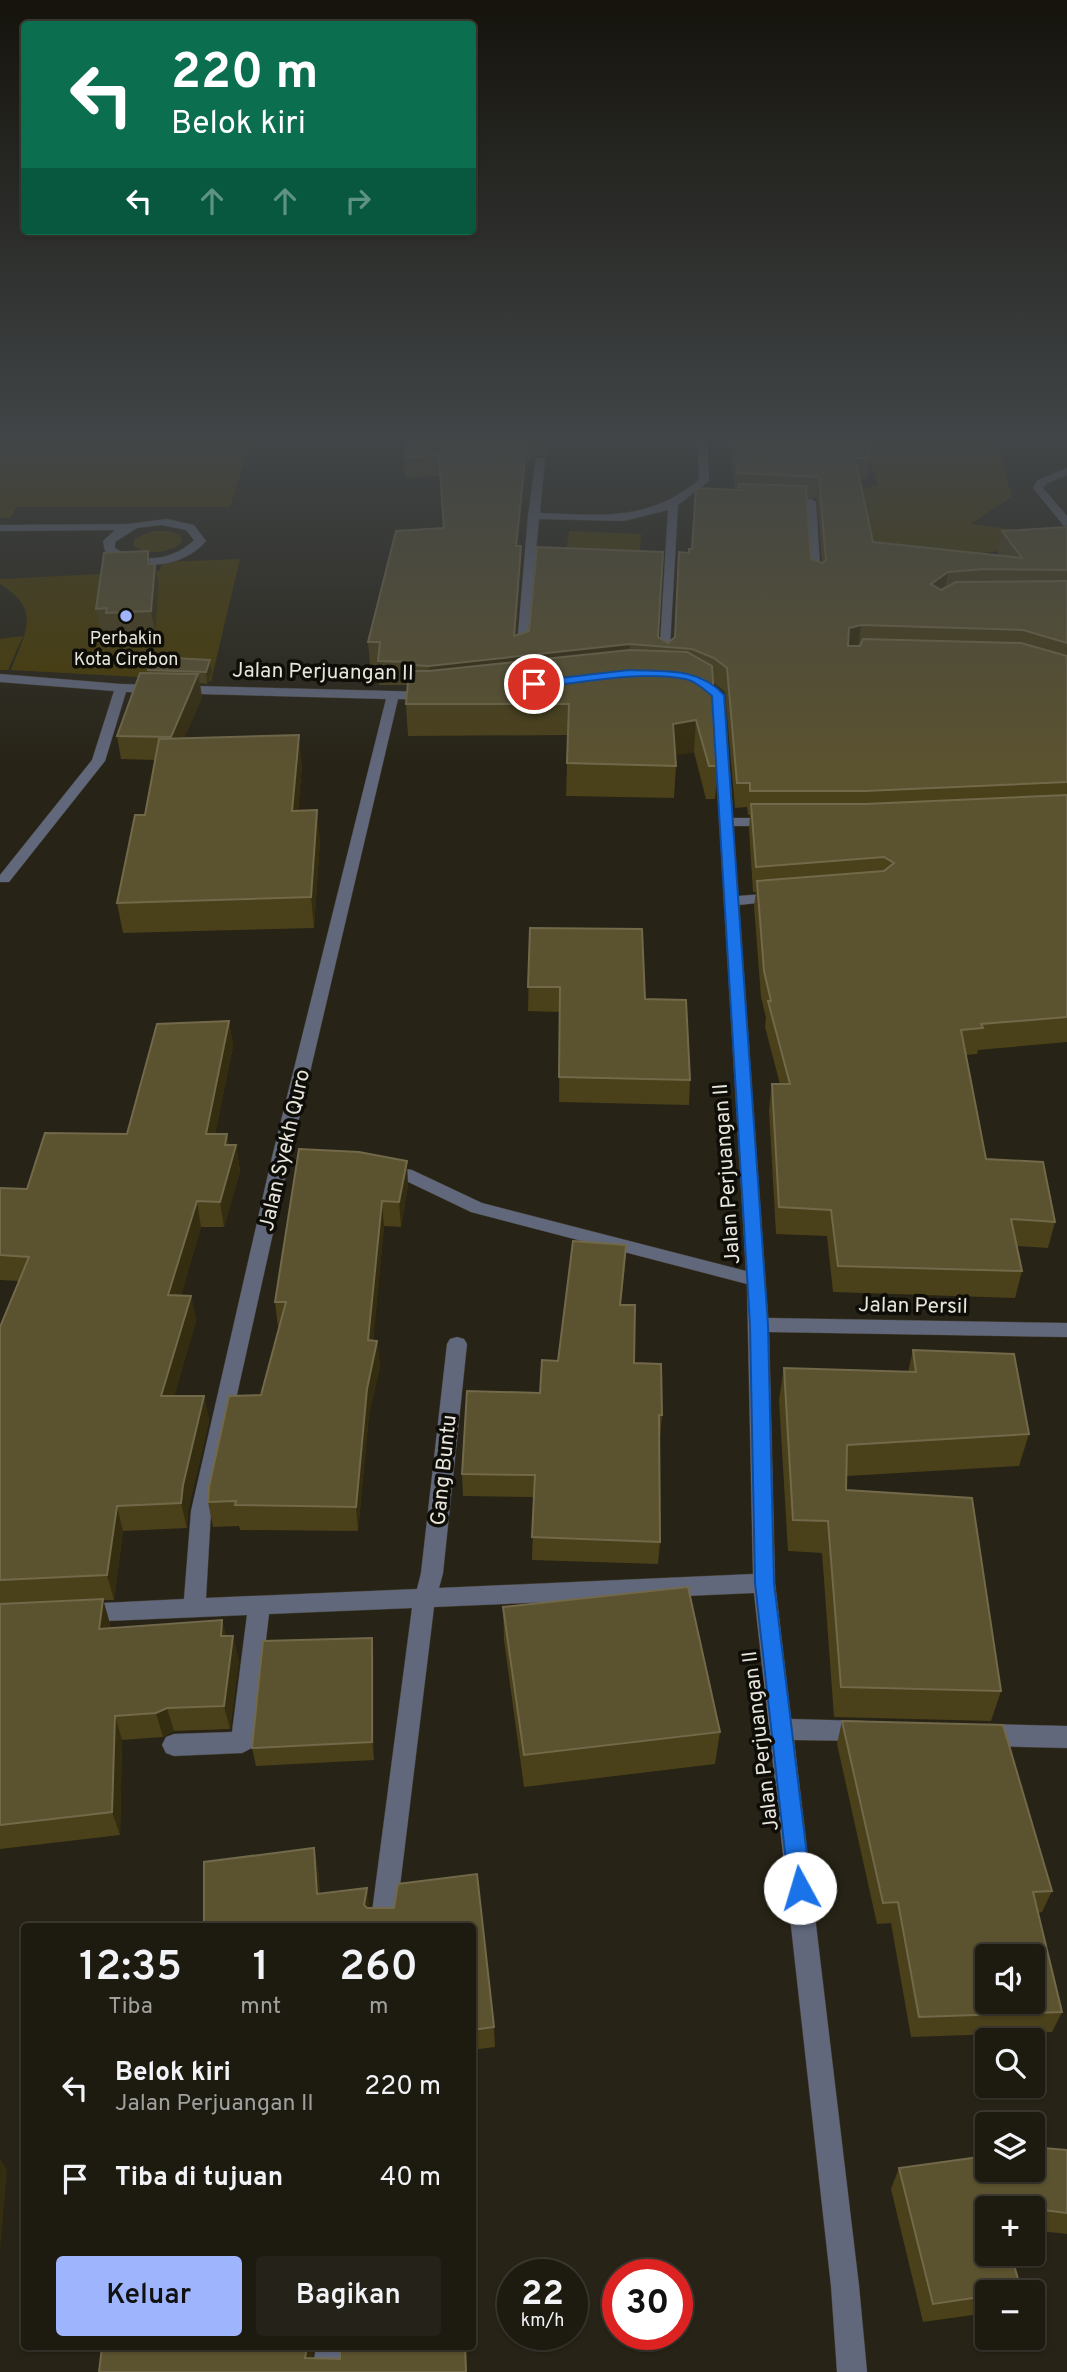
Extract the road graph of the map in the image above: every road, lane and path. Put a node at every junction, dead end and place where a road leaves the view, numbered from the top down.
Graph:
1 (109, 547) edge
2 (196, 547) edge
3 (530, 547) edge
4 (673, 547) edge
5 (814, 547) edge
6 (817, 581) edge
7 (520, 654) edge
8 (0, 678) edge
9 (121, 688) junction
10 (454, 694) edge
11 (393, 695) junction
12 (790, 821) edge
13 (726, 822) junction
14 (4, 880) dead end
15 (785, 897) edge
16 (731, 901) junction
17 (365, 1168) edge
18 (755, 1280) junction
19 (759, 1325) junction
20 (1067, 1330) edge
21 (457, 1344) dead end
22 (765, 1583) junction
23 (426, 1596) junction
24 (259, 1605) junction
25 (194, 1608) junction
26 (55, 1614) edge
27 (782, 1729) junction
28 (890, 1732) edge
29 (958, 1734) edge
30 (1067, 1737) edge
31 (174, 1745) dead end
32 (382, 1923) edge
33 (330, 2350) edge
34 (327, 2372) edge
35 (852, 2372) edge

1 - 2 street
3 - 7 street
4 - 13 street, Jalan Perjuangan II
5 - 6 street
8 - 9 street, Jalan Perjuangan II
9 - 11 street, Jalan Perjuangan II
9 - 14 street
10 - 11 street, Jalan Perjuangan II
11 - 25 street, Jalan Syekh Quro
12 - 13 street
13 - 16 street, Jalan Perjuangan II
15 - 16 street
16 - 18 street, Jalan Perjuangan II
17 - 18 street
18 - 19 street, Jalan Perjuangan II
19 - 20 street, Jalan Persil
19 - 22 street, Jalan Perjuangan II
21 - 23 street, Gang Buntu
22 - 23 street
22 - 27 street, Jalan Perjuangan II
23 - 24 street
23 - 32 street, Gang Buntu
24 - 25 street
24 - 31 street
25 - 26 street
27 - 28 street
27 - 35 street, Jalan Perjuangan II
29 - 30 street
33 - 34 street

